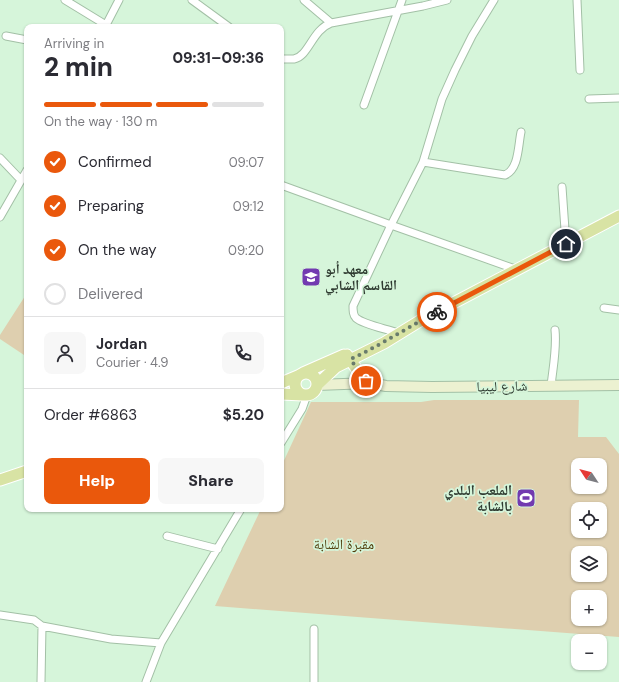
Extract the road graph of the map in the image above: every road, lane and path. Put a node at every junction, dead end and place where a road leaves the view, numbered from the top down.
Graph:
1 (65, 0) edge
2 (119, 0) edge
3 (192, 0) edge
4 (304, 0) edge
5 (402, 0) edge
6 (447, 0) edge
7 (494, 0) edge
8 (577, 0) edge
9 (399, 10) junction
10 (331, 23) junction
11 (103, 24) edge
12 (107, 24) edge
13 (225, 24) edge
14 (6, 36) dead end
15 (24, 39) edge
16 (284, 59) edge
17 (580, 70) dead end
18 (619, 98) edge
19 (589, 99) dead end
20 (364, 105) dead end
21 (521, 132) dead end
22 (0, 158) edge
23 (423, 162) junction
24 (24, 175) edge
25 (21, 180) junction
26 (284, 186) edge
27 (562, 187) dead end
28 (619, 216) edge
29 (0, 217) edge
30 (392, 225) junction
31 (566, 244) junction
32 (518, 270) junction
33 (604, 308) dead end
34 (619, 310) edge
35 (556, 330) dead end
36 (398, 333) junction
37 (348, 356) junction
38 (302, 374) junction
39 (284, 382) edge
40 (370, 383) junction
41 (619, 385) edge
42 (386, 386) junction
43 (551, 386) junction
44 (311, 391) junction
45 (284, 394) edge
46 (284, 438) edge
47 (24, 472) edge
48 (0, 480) edge
49 (239, 512) edge
50 (166, 536) dead end
51 (218, 549) junction
52 (0, 615) edge
53 (42, 626) junction
54 (314, 629) dead end
55 (161, 643) junction
56 (42, 682) edge
57 (146, 682) edge
58 (314, 682) edge

1 - 11 street
2 - 12 street
3 - 13 street
4 - 10 street
5 - 9 street
6 - 9 street
7 - 23 street
8 - 17 street
9 - 10 street
9 - 20 street
10 - 16 street
14 - 15 street
18 - 19 street
21 - 23 street
22 - 25 street
23 - 30 street
24 - 25 street
25 - 29 street
26 - 30 street
27 - 31 street
28 - 31 main road
30 - 32 street
30 - 36 street
31 - 32 main road
32 - 36 main road
33 - 34 street
35 - 43 street
36 - 37 main road
37 - 38 main road
37 - 40 main road
37 - 44 main road
38 - 39 main road
38 - 44 main road
38 - 44 main road
40 - 42 main road, شارع ليبيا
40 - 44 main road, شارع ليبيا
41 - 43 main road, شارع ليبيا
42 - 43 main road, شارع ليبيا
42 - 44 main road, شارع ليبيا
44 - 45 main road
44 - 46 street
47 - 48 main road
49 - 51 street
50 - 51 street
51 - 55 street
52 - 53 street
53 - 55 street
53 - 56 street
54 - 58 street
55 - 57 street

